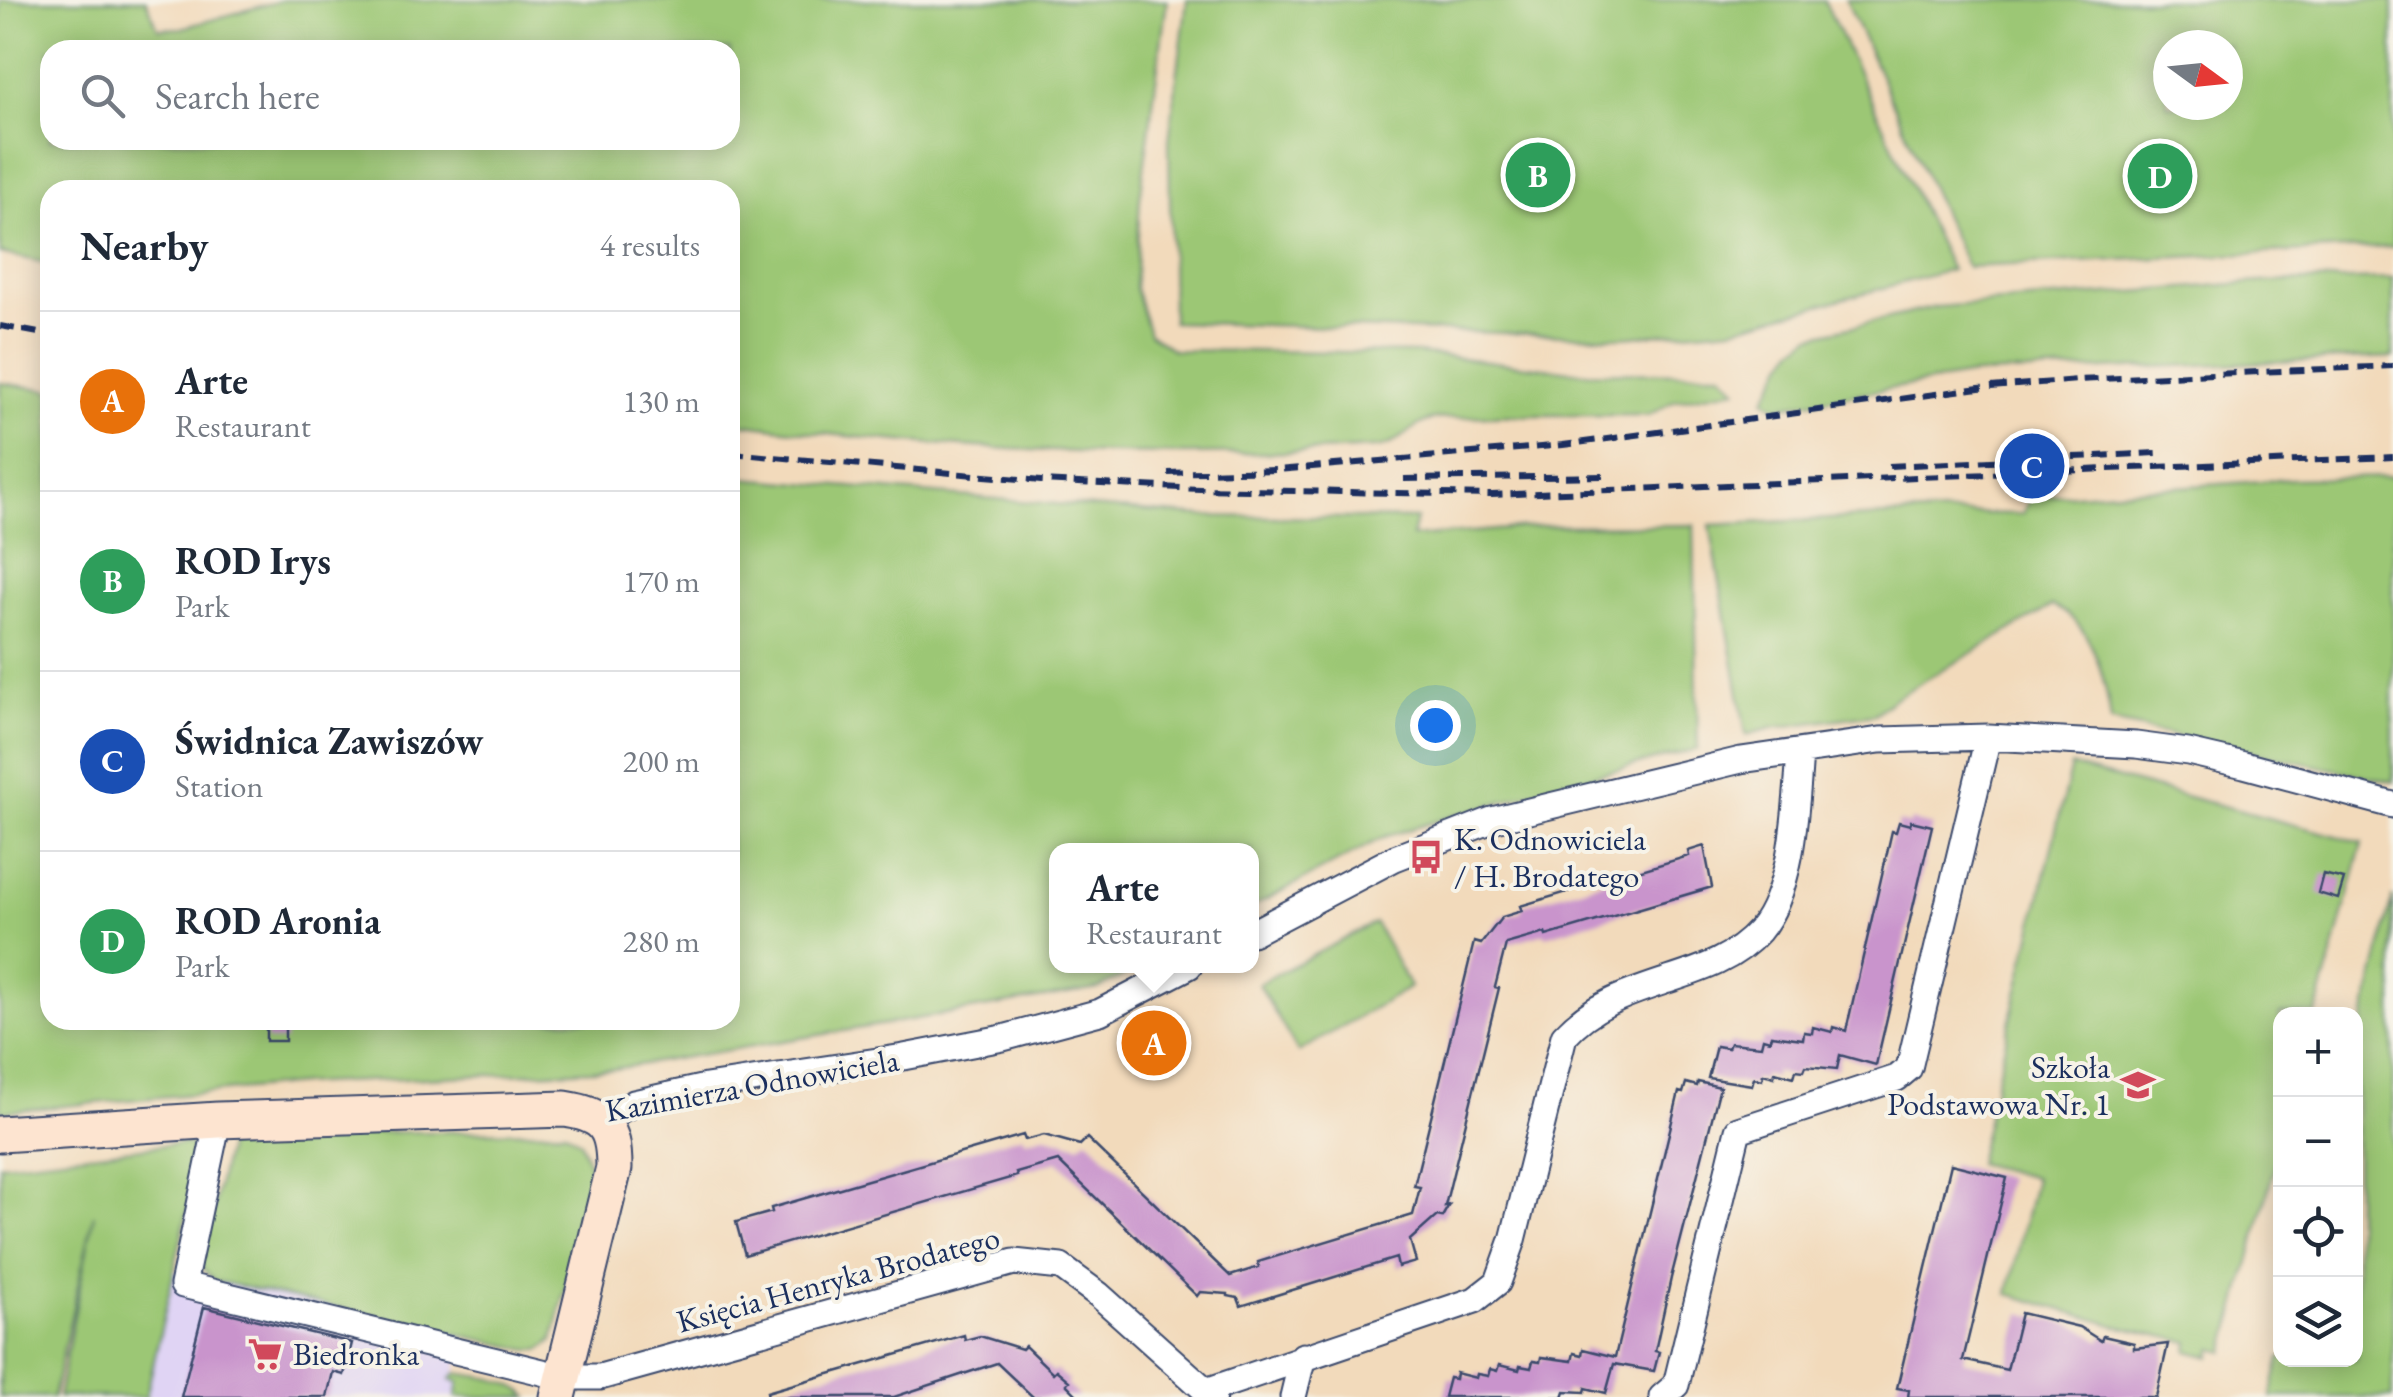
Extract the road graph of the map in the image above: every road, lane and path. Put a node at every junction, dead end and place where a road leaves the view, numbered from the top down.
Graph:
1 (1988, 736) junction
2 (1800, 752) junction
3 (2393, 805) edge
4 (1259, 929) edge
5 (1175, 973) edge
6 (218, 1120) junction
7 (602, 1120) junction
8 (0, 1134) edge
9 (1303, 1356) junction
10 (561, 1387) edge
11 (1209, 1394) edge
12 (1293, 1397) edge
13 (1662, 1397) edge

1 - 2 street
1 - 3 street
1 - 13 street
2 - 4 street
2 - 9 street, Księcia Henryka Brodatego
5 - 7 street, Kazimierza Odnowiciela
6 - 7 street, Kazimierza Odnowiciela
6 - 8 street, Kazimierza Odnowiciela
6 - 10 street, Księcia Henryka Brodatego
7 - 10 street
9 - 11 street, Księcia Henryka Brodatego
9 - 12 street
10 - 11 street, Księcia Henryka Brodatego

